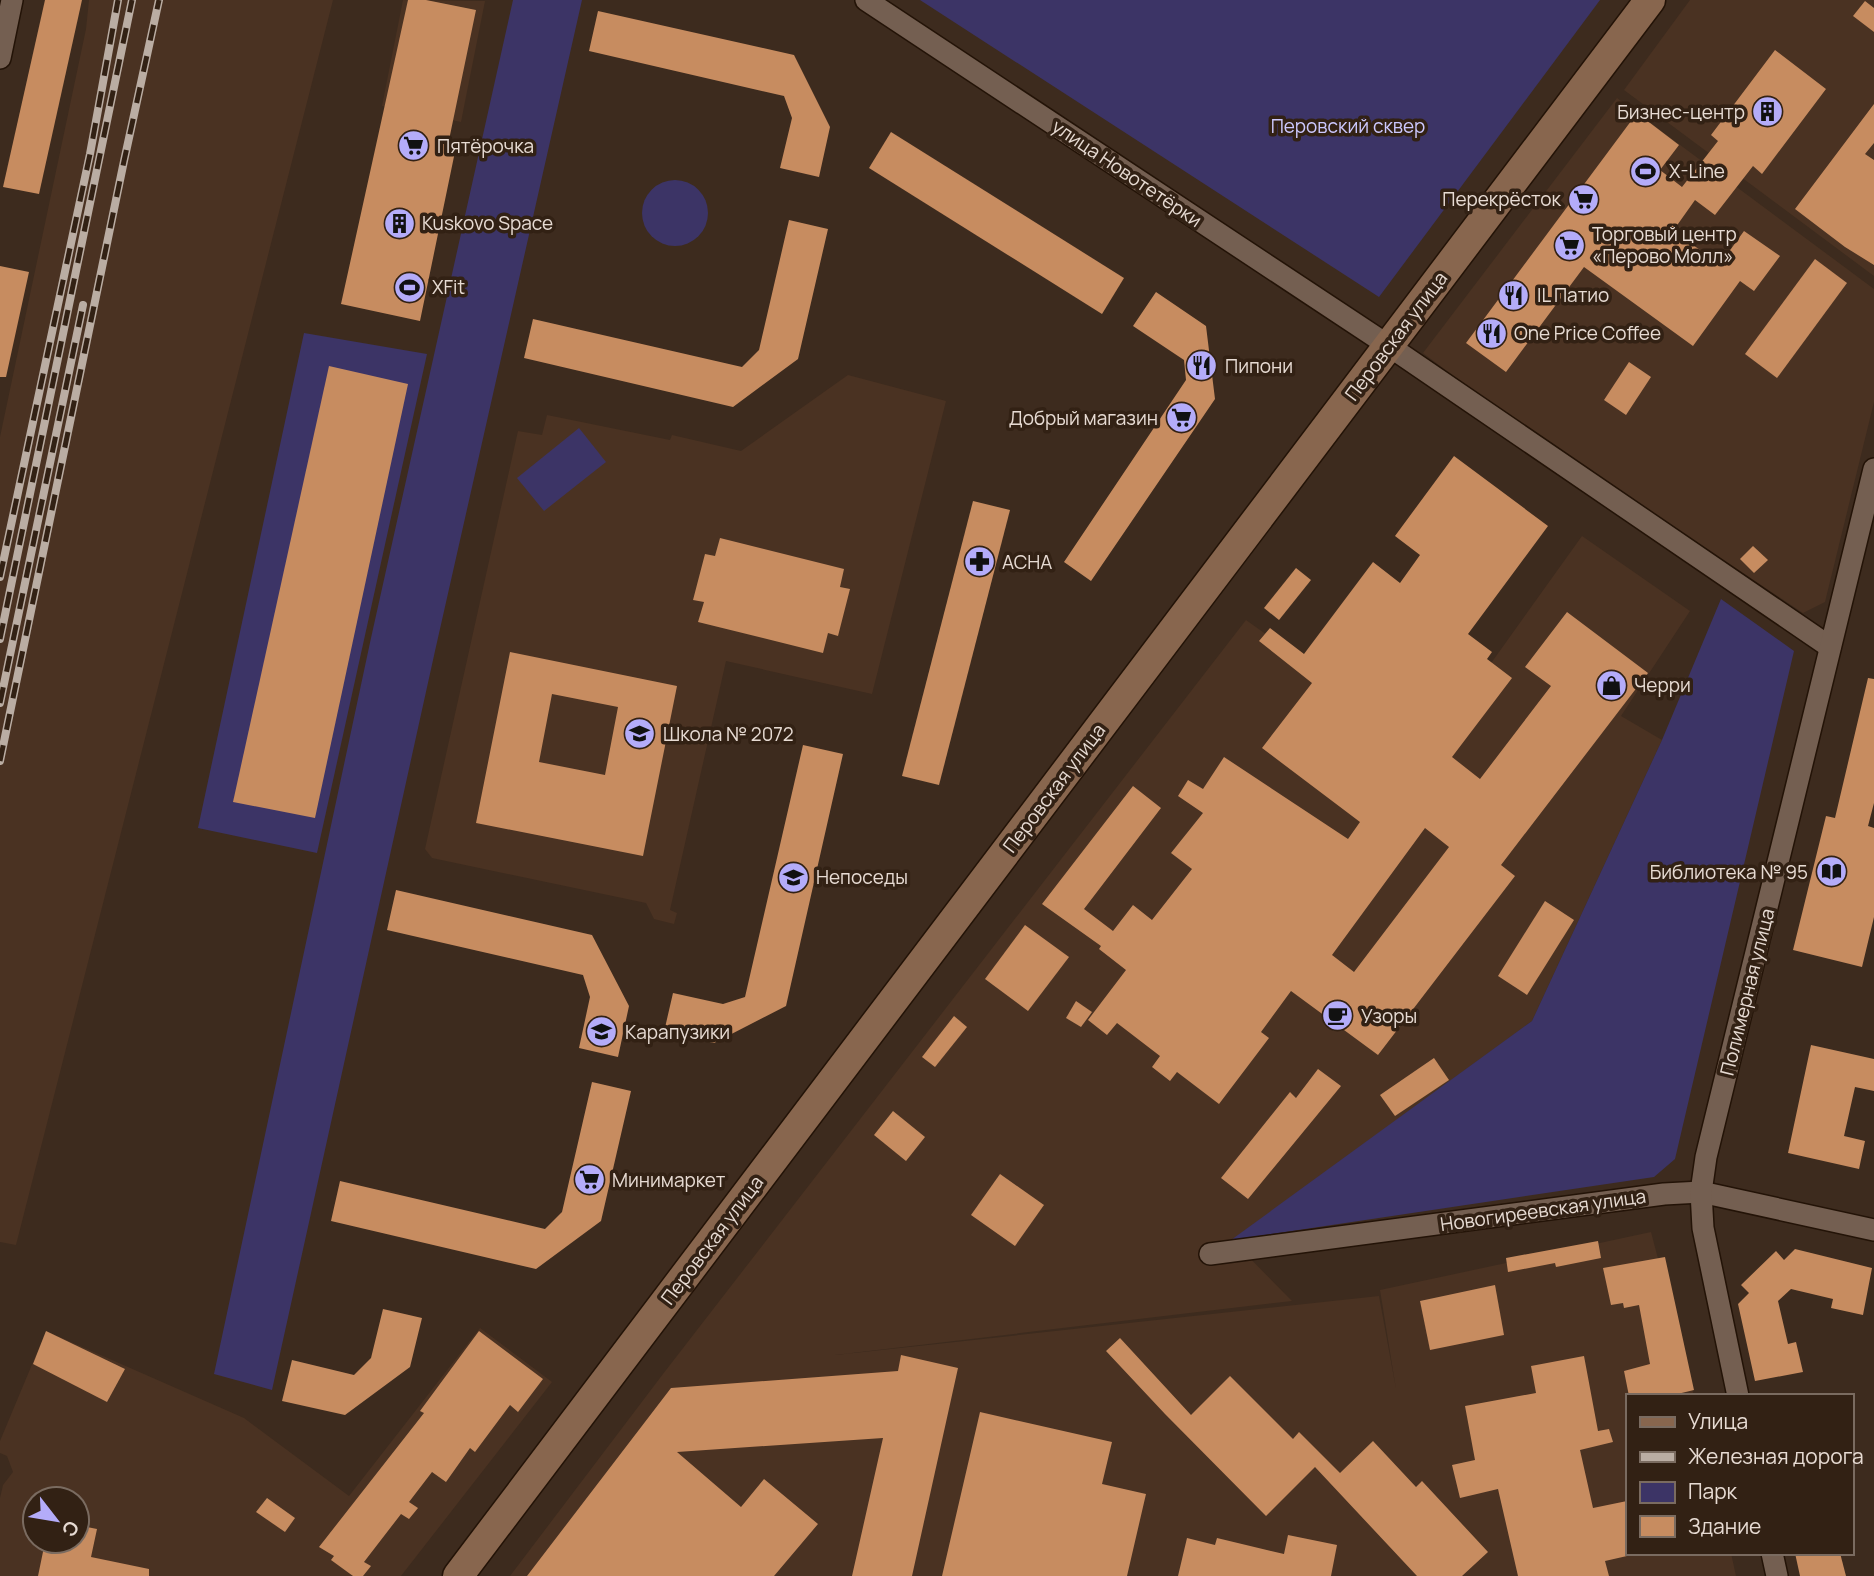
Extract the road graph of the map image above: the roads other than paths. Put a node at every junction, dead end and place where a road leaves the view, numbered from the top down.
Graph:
1 (12, 0) edge
2 (866, 0) edge
3 (1650, 0) edge
4 (0, 58) edge
5 (1389, 346) junction
6 (1874, 469) edge
7 (1830, 647) junction
8 (1701, 1192) junction
9 (1874, 1230) edge
10 (1210, 1254) dead end
11 (1738, 1394) edge
12 (1772, 1555) edge
13 (458, 1576) edge
14 (1777, 1576) edge

1 - 4 street
2 - 5 street, улица Новотетёрки
3 - 5 main road, Перовская улица
5 - 7 street, улица Новотетёрки
5 - 13 main road, Перовская улица
6 - 7 street, Полимерная улица
7 - 8 street, Полимерная улица
8 - 9 street, Новогиреевская улица
8 - 10 street, Новогиреевская улица
8 - 11 street, Полимерная улица
12 - 14 street

